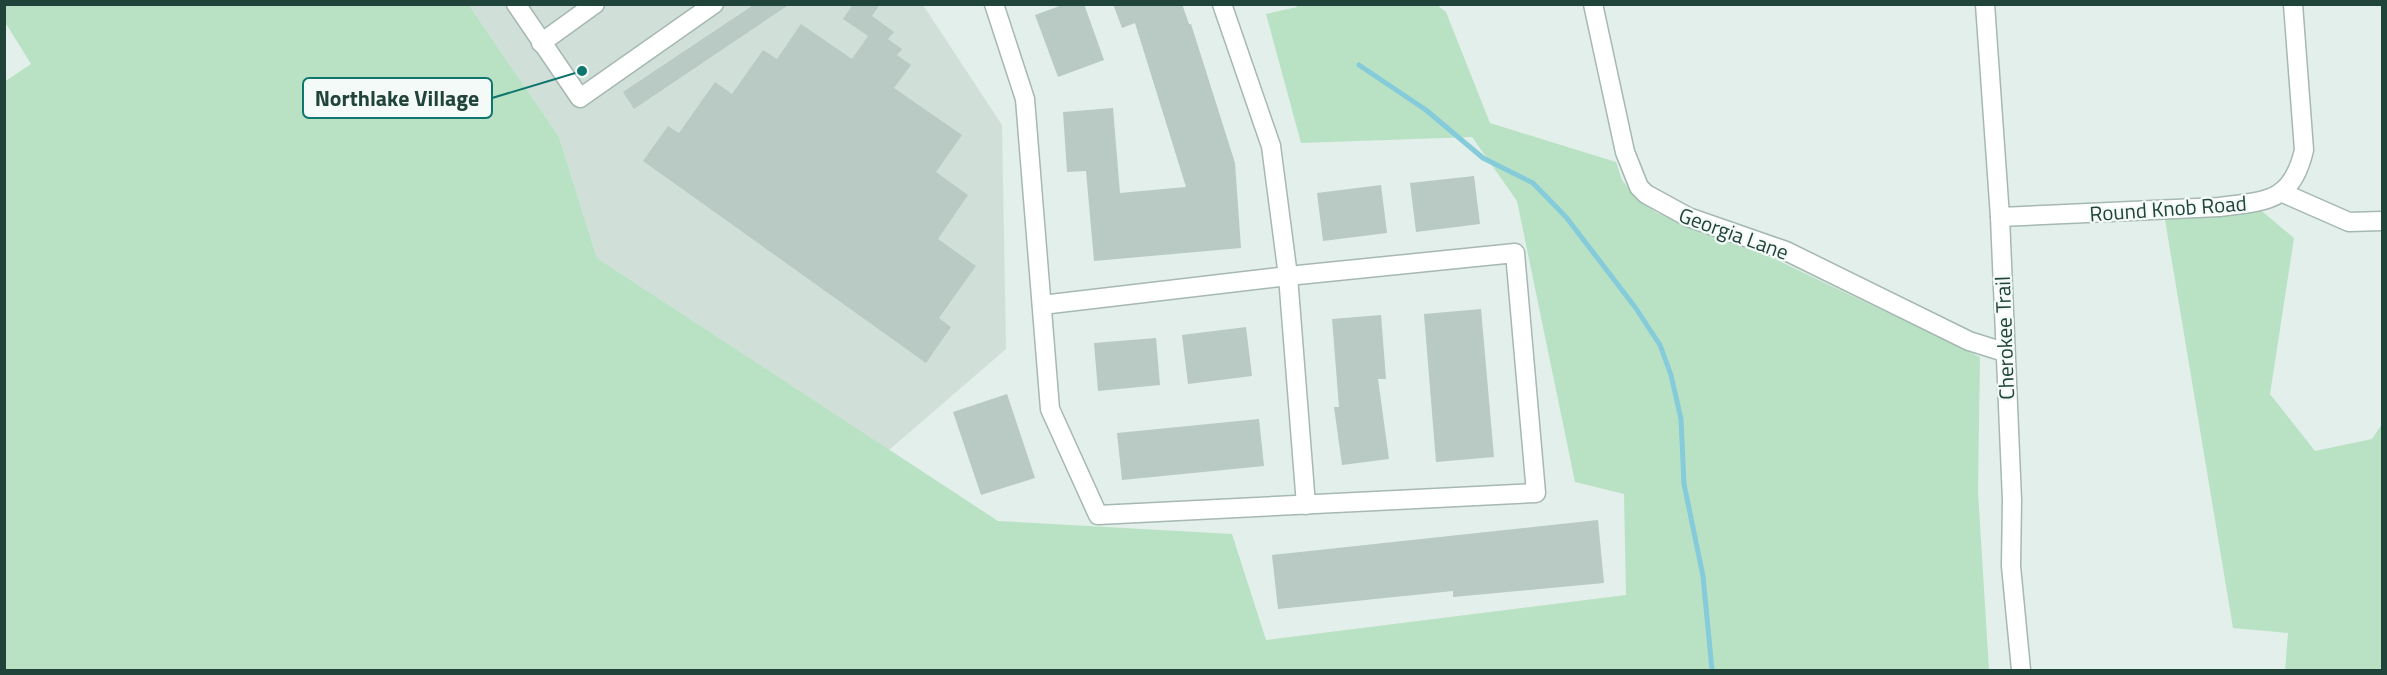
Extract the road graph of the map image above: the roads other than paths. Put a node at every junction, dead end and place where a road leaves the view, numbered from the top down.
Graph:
1 (516, 4) edge
2 (595, 4) edge
3 (714, 4) edge
4 (994, 4) edge
5 (1222, 4) edge
6 (1593, 4) edge
7 (1985, 4) edge
8 (2293, 4) edge
9 (541, 43) junction
10 (2283, 193) junction
11 (2000, 217) junction
12 (2382, 221) edge
13 (1288, 276) junction
14 (1042, 305) junction
15 (2004, 352) junction
16 (1306, 504) junction
17 (2021, 670) edge

1 - 9 street
2 - 9 street
3 - 9 street
4 - 14 street
5 - 13 street
6 - 15 street, Georgia Lane
7 - 11 street, Cherokee Trail
8 - 10 street
10 - 11 street, Round Knob Road
10 - 12 street
11 - 15 street, Cherokee Trail
13 - 14 street
13 - 16 street
13 - 16 street
14 - 16 street
15 - 17 street, Cherokee Trail

